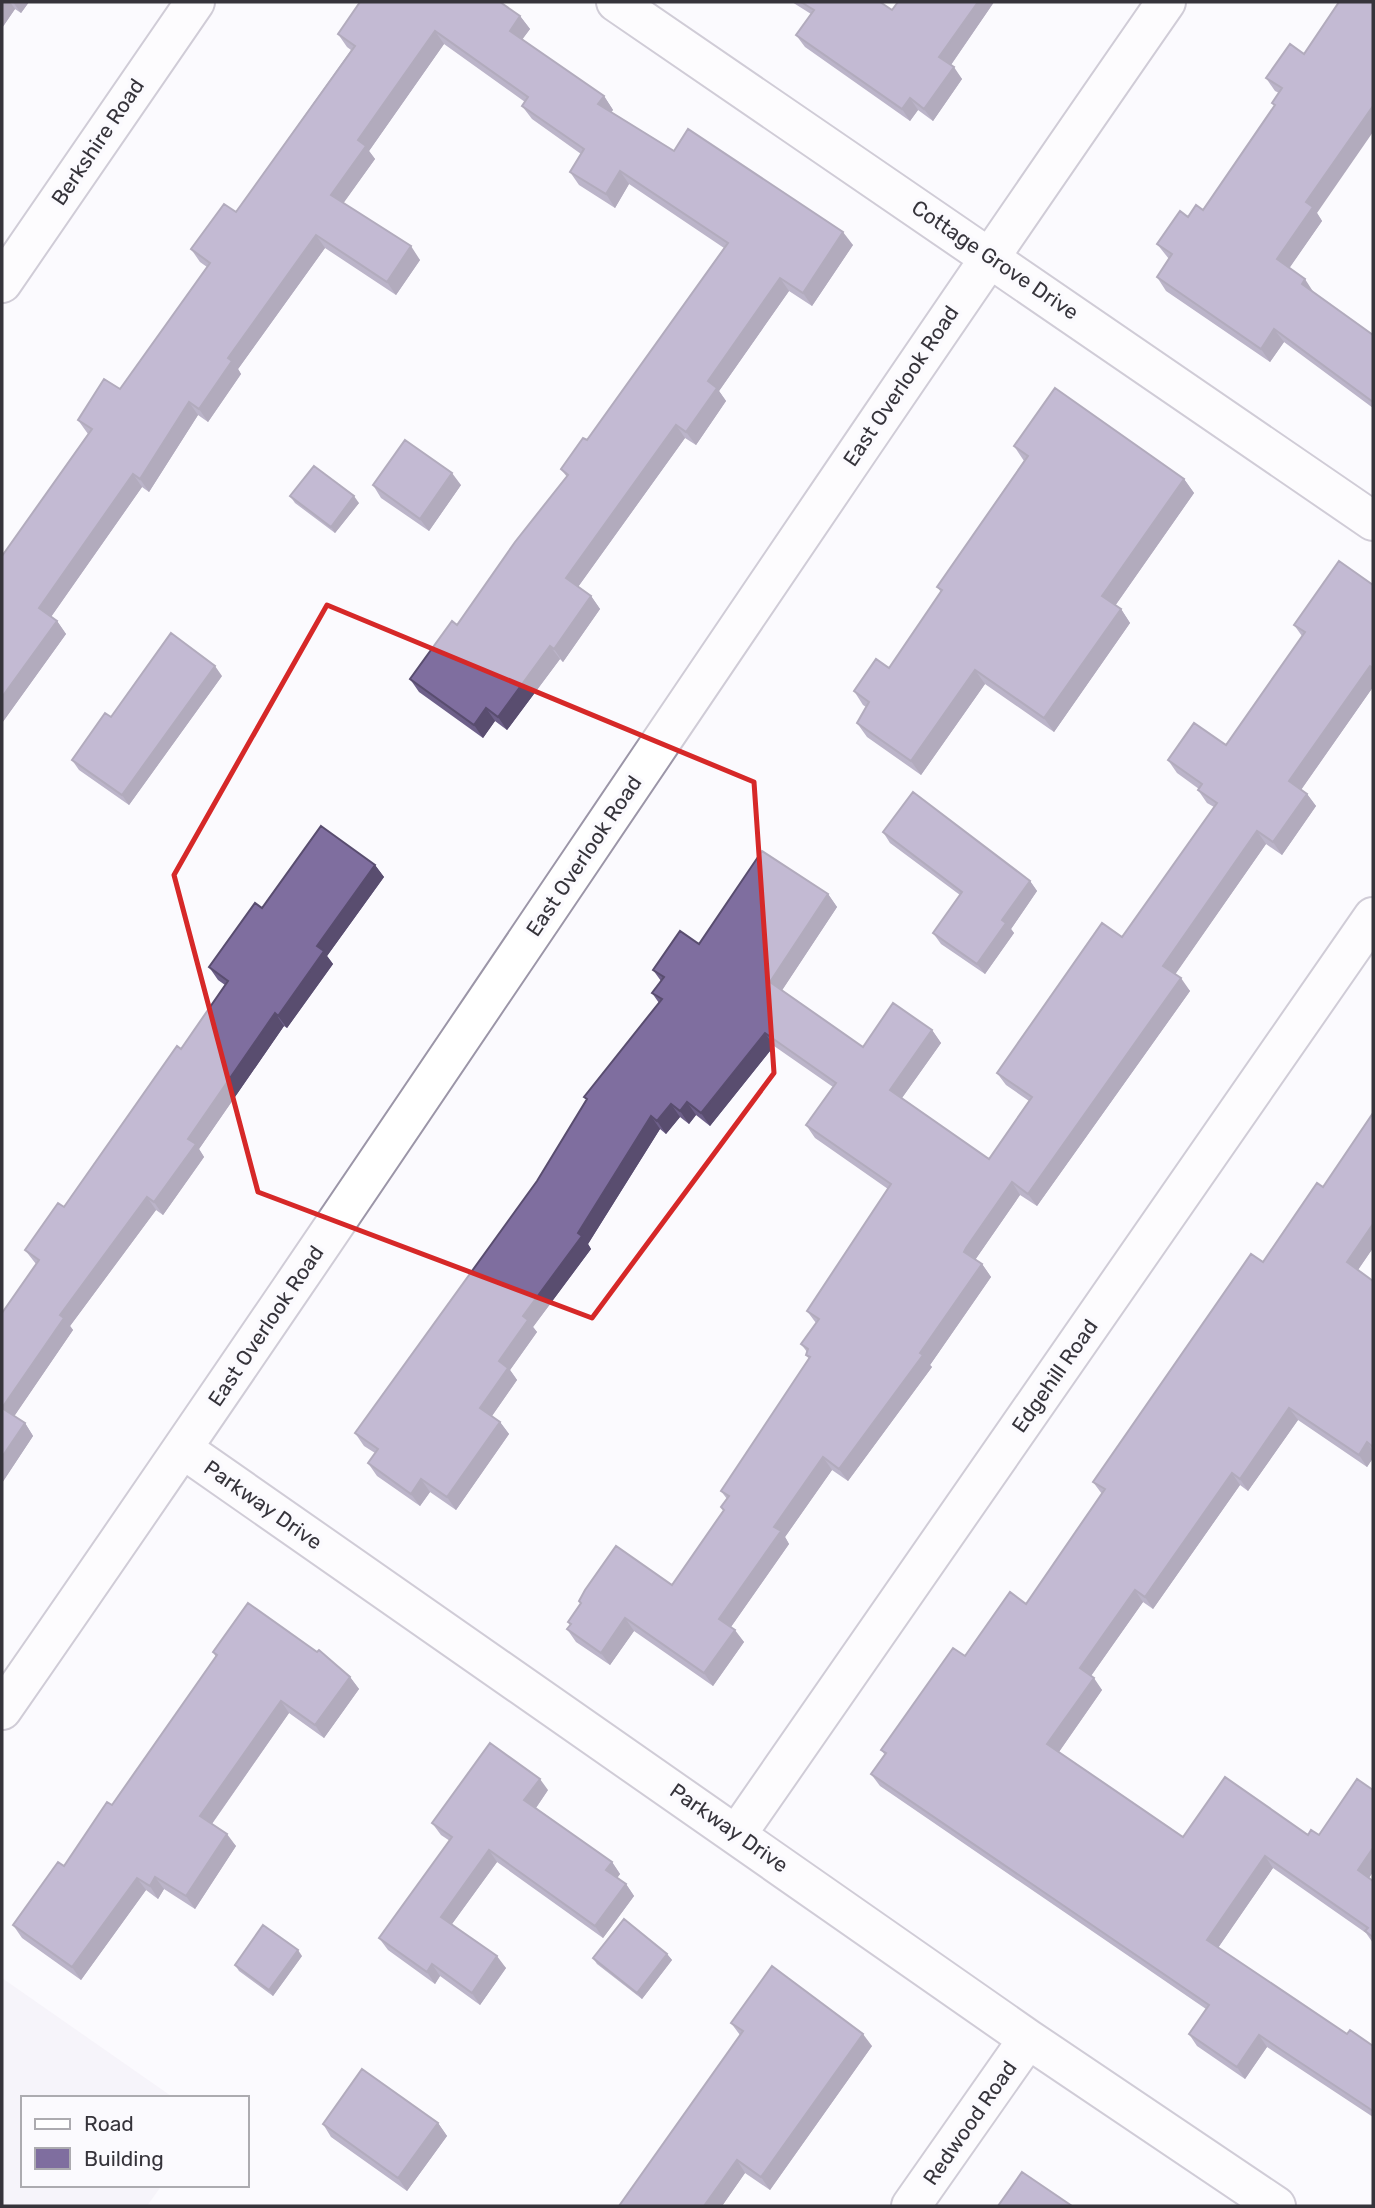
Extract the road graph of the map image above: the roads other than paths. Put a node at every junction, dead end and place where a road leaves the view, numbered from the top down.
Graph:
1 (195, 2) edge
2 (616, 2) edge
3 (1166, 2) edge
4 (989, 256) junction
5 (2, 283) edge
6 (1373, 521) edge
7 (1373, 917) edge
8 (183, 1450) junction
9 (2, 1710) edge
10 (737, 1834) junction
11 (1028, 2039) junction
12 (911, 2206) edge
13 (1276, 2206) edge

1 - 5 street, Berkshire Road
2 - 4 street, Cottage Grove Drive
3 - 4 street, East Overlook Road
4 - 6 street, Cottage Grove Drive
4 - 8 street, East Overlook Road
7 - 10 street, Edgehill Road
8 - 9 street, East Overlook Road
8 - 10 street, Parkway Drive
10 - 11 street, Parkway Drive
11 - 12 street, Redwood Road
11 - 13 street, Parkway Drive

